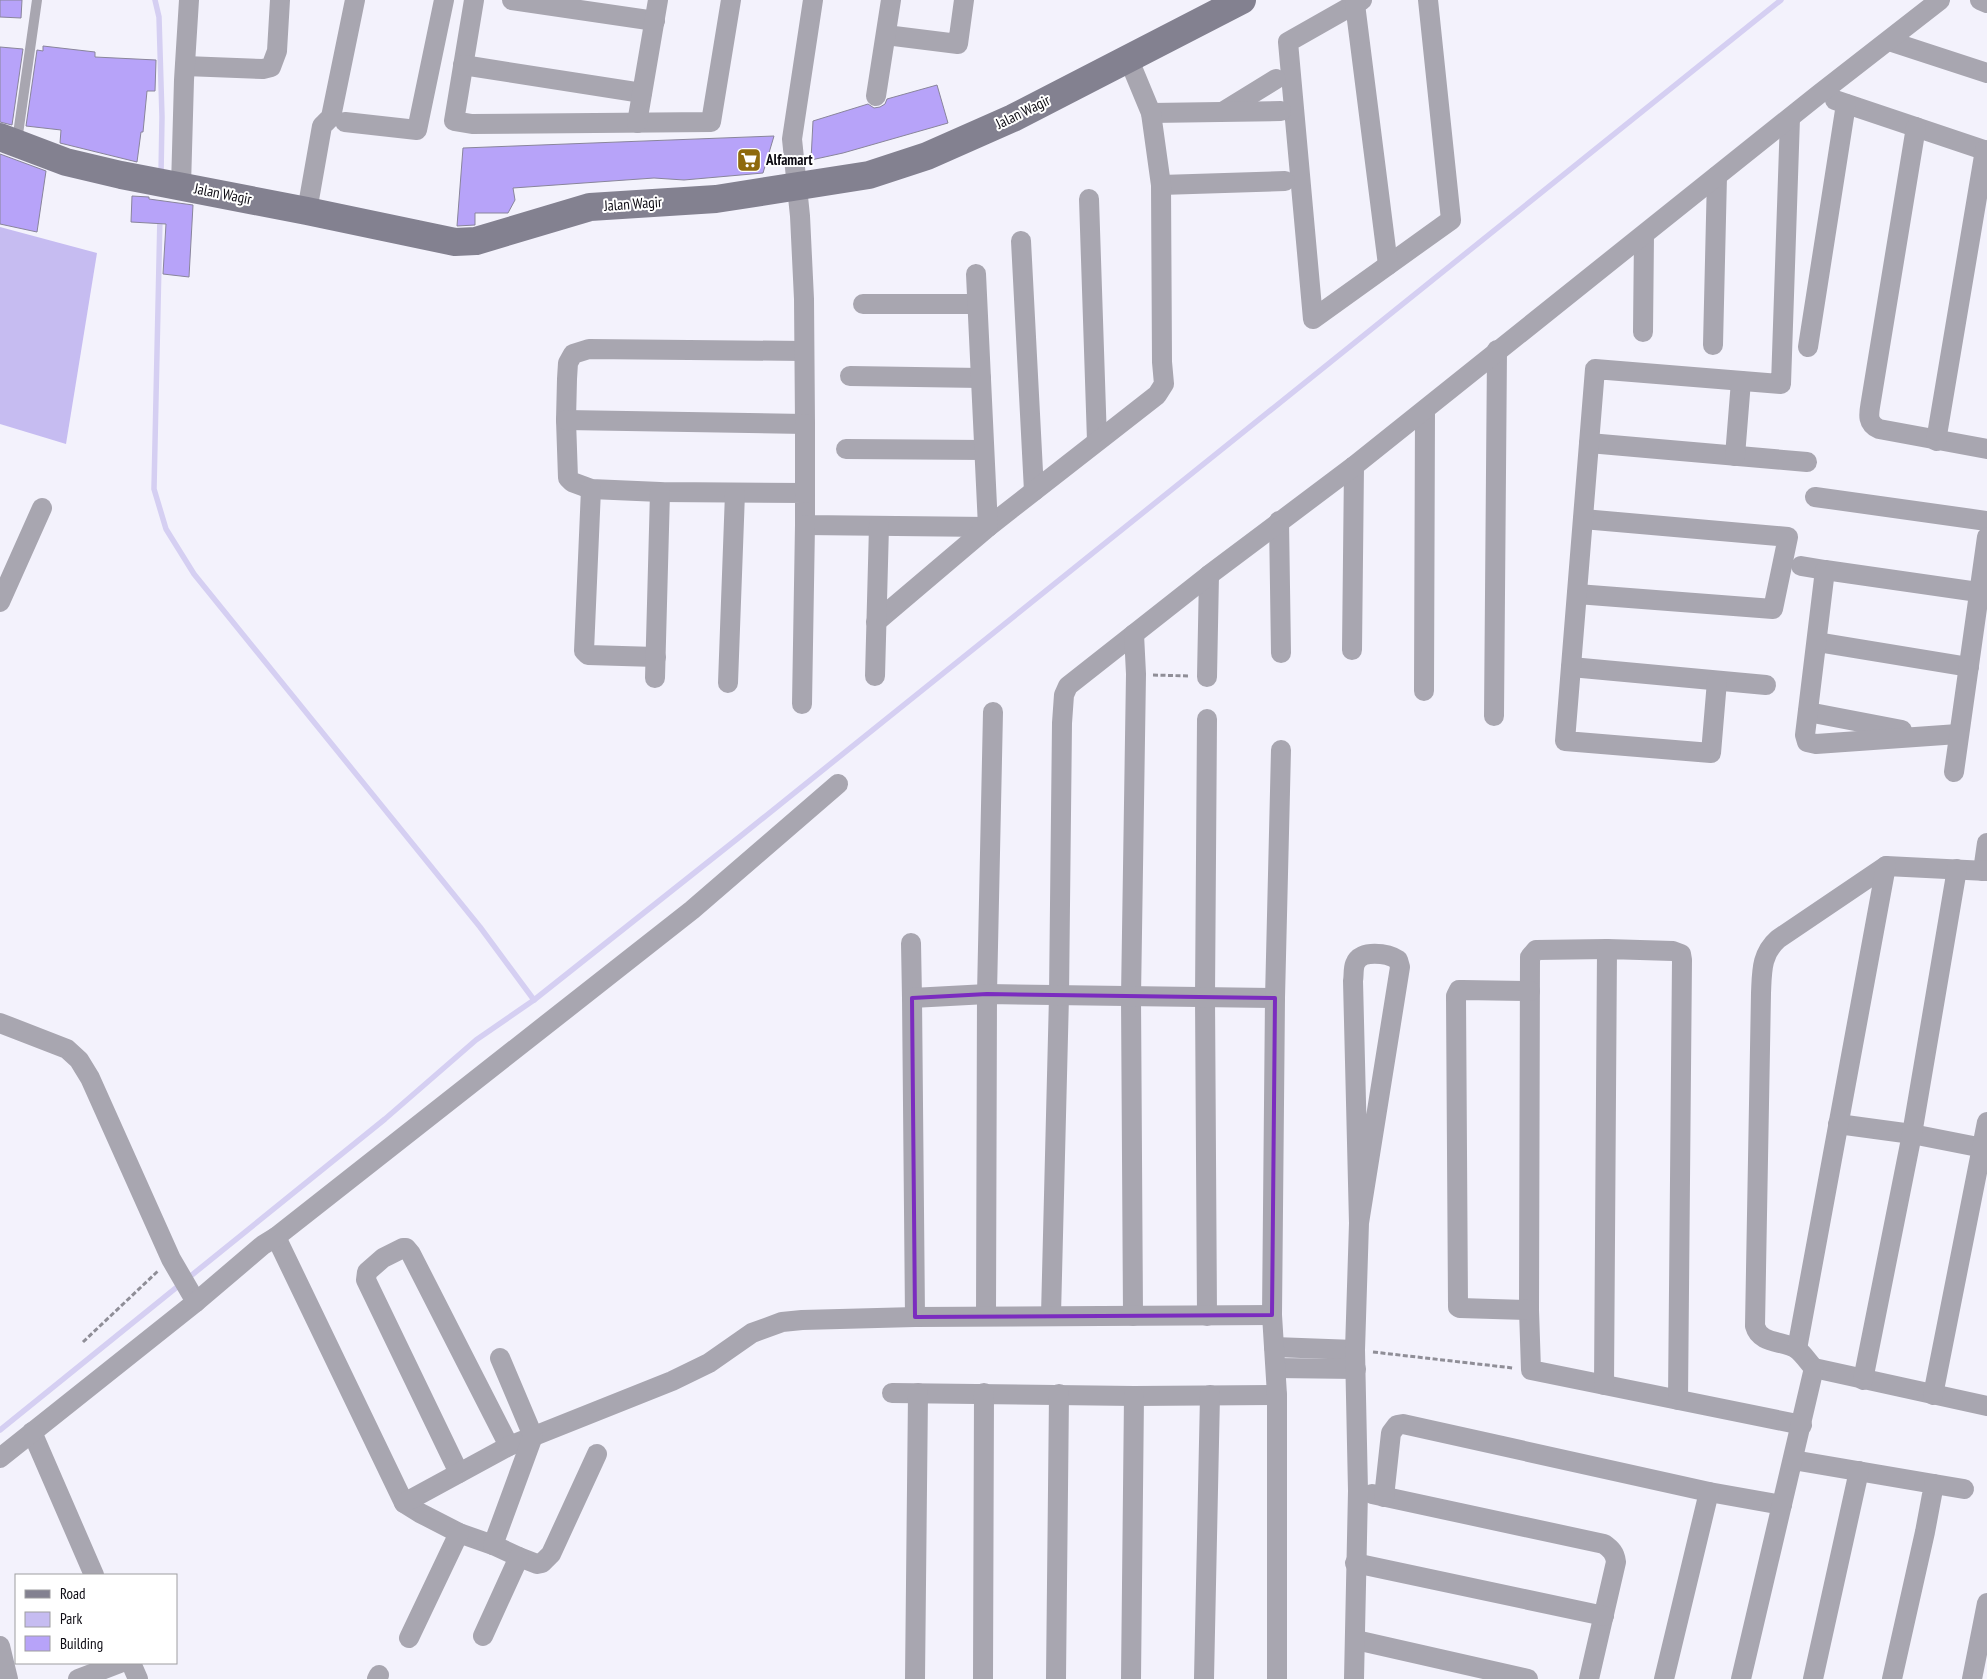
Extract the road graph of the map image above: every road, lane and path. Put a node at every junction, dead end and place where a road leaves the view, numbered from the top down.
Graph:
1 (37, 0) edge
2 (182, 0) edge
3 (189, 0) edge
4 (280, 0) edge
5 (342, 0) edge
6 (356, 0) edge
7 (444, 0) edge
8 (474, 0) edge
9 (512, 0) edge
10 (658, 0) edge
11 (732, 0) edge
12 (813, 0) edge
13 (891, 0) edge
14 (964, 0) edge
15 (1242, 0) edge
16 (1428, 0) edge
17 (1940, 0) edge
18 (1980, 0) edge
19 (1358, 2) edge
20 (1987, 2) edge
21 (655, 21) junction
22 (886, 35) junction
23 (1889, 41) junction
24 (1129, 60) junction
25 (463, 65) junction
26 (184, 73) junction
27 (1987, 73) edge
28 (1276, 79) dead end
29 (642, 93) junction
30 (1818, 94) junction
31 (876, 96) dead end
32 (1846, 104) junction
33 (1281, 111) dead end
34 (1222, 112) junction
35 (1151, 113) junction
36 (1790, 118) junction
37 (345, 122) dead end
38 (637, 123) junction
39 (322, 126) junction
40 (1916, 127) junction
41 (8, 140) edge
42 (1986, 150) edge
43 (1718, 176) junction
44 (1285, 180) dead end
45 (1161, 185) junction
46 (177, 186) junction
47 (796, 187) junction
48 (1089, 199) dead end
49 (307, 211) junction
50 (1644, 235) junction
51 (1021, 241) dead end
52 (1388, 265) junction
53 (976, 274) dead end
54 (863, 304) dead end
55 (977, 304) junction
56 (1643, 332) dead end
57 (1713, 345) dead end
58 (1808, 348) dead end
59 (1497, 350) junction
60 (804, 351) junction
61 (850, 376) dead end
62 (981, 378) junction
63 (1742, 381) junction
64 (1425, 410) junction
65 (566, 420) junction
66 (805, 424) junction
67 (1097, 441) junction
68 (1936, 441) junction
69 (1589, 443) junction
70 (846, 449) dead end
71 (1987, 449) edge
72 (984, 450) junction
73 (1735, 456) junction
74 (1807, 462) dead end
75 (1354, 466) junction
76 (591, 489) junction
77 (1034, 491) junction
78 (660, 492) junction
79 (735, 493) junction
80 (805, 493) junction
81 (1815, 496) dead end
82 (42, 508) dead end
83 (1583, 519) junction
84 (1987, 521) edge
85 (1279, 522) junction
86 (804, 525) junction
87 (879, 526) junction
88 (988, 526) junction
89 (1987, 537) edge
90 (1801, 566) dead end
91 (1825, 570) junction
92 (1208, 575) junction
93 (1978, 592) junction
94 (1577, 594) junction
95 (0, 602) edge
96 (876, 622) junction
97 (1134, 634) junction
98 (1818, 642) junction
99 (1352, 650) dead end
100 (1281, 653) dead end
101 (656, 657) junction
102 (1969, 666) junction
103 (1571, 667) junction
104 (1136, 674) junction
105 (875, 676) dead end
106 (1207, 677) joint
107 (655, 678) dead end
108 (1717, 680) junction
109 (728, 684) dead end
110 (1766, 685) dead end
111 (1424, 691) dead end
112 (802, 704) dead end
113 (993, 712) dead end
114 (1808, 712) junction
115 (1494, 716) dead end
116 (1207, 719) dead end
117 (1958, 734) junction
118 (1926, 735) junction
119 (1280, 750) dead end
120 (1954, 772) dead end
121 (838, 784) dead end
122 (1987, 843) edge
123 (1886, 866) junction
124 (1957, 869) junction
125 (1985, 871) edge
126 (912, 942) dead end
127 (1607, 949) junction
128 (1530, 991) junction
129 (986, 994) junction
130 (1059, 996) junction
131 (1131, 997) junction
132 (1205, 997) junction
133 (912, 998) junction
134 (1275, 998) junction
135 (0, 1023) edge
136 (1987, 1122) edge
137 (1838, 1124) junction
138 (1912, 1134) junction
139 (1983, 1148) junction
140 (1359, 1223) junction
141 (276, 1237) junction
142 (173, 1263) junction
143 (194, 1299) junction
144 (1529, 1310) junction
145 (1272, 1315) junction
146 (986, 1316) junction
147 (1051, 1316) junction
148 (1133, 1316) junction
149 (1207, 1316) junction
150 (915, 1317) junction
151 (83, 1342) dead end
152 (1274, 1347) junction
153 (1797, 1349) junction
154 (500, 1358) dead end
155 (1355, 1360) junction
156 (1276, 1368) junction
157 (1814, 1368) junction
158 (1531, 1370) junction
159 (1863, 1380) junction
160 (1604, 1385) junction
161 (892, 1393) dead end
162 (984, 1393) junction
163 (918, 1394) junction
164 (1060, 1394) junction
165 (1277, 1395) junction
166 (1933, 1395) junction
167 (1134, 1396) junction
168 (1210, 1396) junction
169 (1678, 1400) junction
170 (1987, 1406) edge
171 (1802, 1425) junction
172 (32, 1432) junction
173 (534, 1436) junction
174 (509, 1446) junction
175 (597, 1454) dead end
176 (0, 1458) edge
177 (1793, 1460) junction
178 (1859, 1472) junction
179 (459, 1473) junction
180 (1934, 1484) junction
181 (1964, 1489) dead end
182 (1358, 1491) junction
183 (1709, 1492) junction
184 (1384, 1497) junction
185 (404, 1503) junction
186 (1782, 1505) junction
187 (459, 1533) junction
188 (493, 1545) junction
189 (519, 1558) junction
190 (1356, 1563) junction
191 (94, 1574) edge
192 (1987, 1602) edge
193 (1604, 1616) junction
194 (482, 1636) dead end
195 (409, 1638) dead end
196 (1356, 1640) junction
197 (6, 1646) edge
198 (117, 1664) edge
199 (131, 1664) edge
200 (8, 1679) edge
201 (78, 1679) edge
202 (138, 1679) edge
203 (916, 1679) edge
204 (983, 1679) edge
205 (1056, 1679) edge
206 (1131, 1679) edge
207 (1204, 1679) edge
208 (1277, 1679) edge
209 (1354, 1679) edge
210 (1528, 1679) edge
211 (1589, 1679) edge
212 (1664, 1679) edge
213 (1741, 1679) edge
214 (1813, 1679) edge
215 (1892, 1679) edge
216 (1972, 1679) edge

1 - 41 lane
2 - 26 street
3 - 26 street
4 - 26 street
5 - 39 street
6 - 39 street
7 - 37 street
8 - 25 street
9 - 21 street
10 - 21 street
11 - 38 street
12 - 47 street
13 - 22 street
14 - 22 street
15 - 24 street, Jalan Wagir
16 - 52 street
17 - 23 street
18 - 20 street
19 - 52 street
19 - 52 street
21 - 29 street
22 - 31 street
23 - 27 street
23 - 30 street
24 - 35 street
24 - 47 street, Jalan Wagir
25 - 29 street
25 - 38 street
26 - 46 street
28 - 34 street
29 - 38 street
30 - 32 street
30 - 36 street
32 - 40 street
32 - 58 street
33 - 34 street
34 - 35 street
35 - 45 street
36 - 43 street
36 - 63 street
39 - 49 street
40 - 42 street
40 - 68 street
41 - 46 street, Jalan Wagir
42 - 68 street
43 - 50 street
43 - 57 street
44 - 45 street
45 - 67 street
46 - 49 street, Jalan Wagir
47 - 49 street, Jalan Wagir
47 - 60 street
48 - 67 street
50 - 56 street
50 - 59 street
51 - 77 street
53 - 55 street
54 - 55 street
55 - 62 street
59 - 64 street
59 - 115 street
60 - 65 street
60 - 66 street
61 - 62 street
62 - 72 street
63 - 69 street
63 - 73 street
64 - 75 street
64 - 111 street
65 - 66 street
65 - 76 street
66 - 80 street
67 - 77 street
68 - 71 street
69 - 73 street
69 - 83 street
70 - 72 street
72 - 88 street
73 - 74 street
75 - 85 street
75 - 99 street
76 - 78 street
76 - 101 street
77 - 88 street
78 - 79 street
78 - 101 street
79 - 80 street
79 - 109 street
80 - 86 street
81 - 84 street
82 - 95 street
83 - 94 street
83 - 94 street
85 - 92 street
85 - 100 street
86 - 87 street
86 - 112 street
87 - 88 street
87 - 96 street
88 - 96 street
89 - 93 street
90 - 91 street
91 - 93 street
91 - 98 street
92 - 97 street
92 - 106 street
93 - 102 street
94 - 103 street
96 - 105 street
97 - 104 street
97 - 130 street
98 - 102 street
98 - 114 street
101 - 107 street
102 - 117 street
103 - 108 street
103 - 108 street
104 - 106 path
104 - 131 street
108 - 110 street
113 - 129 street
114 - 118 street
114 - 118 street
116 - 132 street
117 - 118 street
117 - 120 street
119 - 134 street
121 - 141 street
122 - 125 street
123 - 124 street
123 - 137 street
123 - 153 street
124 - 125 street
124 - 138 street
126 - 133 street
127 - 128 street
127 - 160 street
127 - 169 street
128 - 144 street
128 - 144 street
129 - 130 street
129 - 133 street
129 - 146 street
130 - 131 street
130 - 147 street
131 - 132 street
131 - 148 street
132 - 134 street
132 - 149 street
133 - 150 street
134 - 145 street
135 - 142 street
136 - 139 street
137 - 138 street
137 - 153 street
138 - 139 street
138 - 159 street
139 - 166 street
140 - 140 street
140 - 155 street
141 - 143 street
141 - 185 street
142 - 143 street
142 - 151 path
143 - 172 street
144 - 158 street
145 - 149 street
145 - 152 street
146 - 147 street
146 - 150 street
147 - 148 street
148 - 149 street
150 - 173 street
152 - 155 street
152 - 156 street
153 - 157 street
154 - 173 street
155 - 156 street
155 - 158 path
155 - 182 street
156 - 165 street
157 - 159 street
157 - 171 street
158 - 160 street
159 - 166 street
160 - 169 street
161 - 163 street
162 - 163 street
162 - 164 street
162 - 204 street
163 - 203 street
164 - 167 street
164 - 205 street
165 - 168 street
165 - 208 street
166 - 170 street
167 - 168 street
167 - 206 street
168 - 207 street
169 - 171 street
171 - 177 street
172 - 176 street
172 - 191 street
173 - 174 street
173 - 188 street
174 - 179 street
174 - 179 street
175 - 189 street
177 - 178 street
177 - 186 street
178 - 180 street
178 - 214 street
179 - 185 street
180 - 181 street
180 - 215 street
182 - 184 street
182 - 190 street
183 - 184 street
183 - 186 street
183 - 212 street
184 - 193 street
185 - 187 street
186 - 213 street
187 - 188 street
187 - 195 street
188 - 189 street
189 - 194 street
190 - 193 street
190 - 196 street
192 - 216 street
193 - 211 street
196 - 209 street
196 - 210 street
197 - 200 street
198 - 201 street
199 - 202 street

